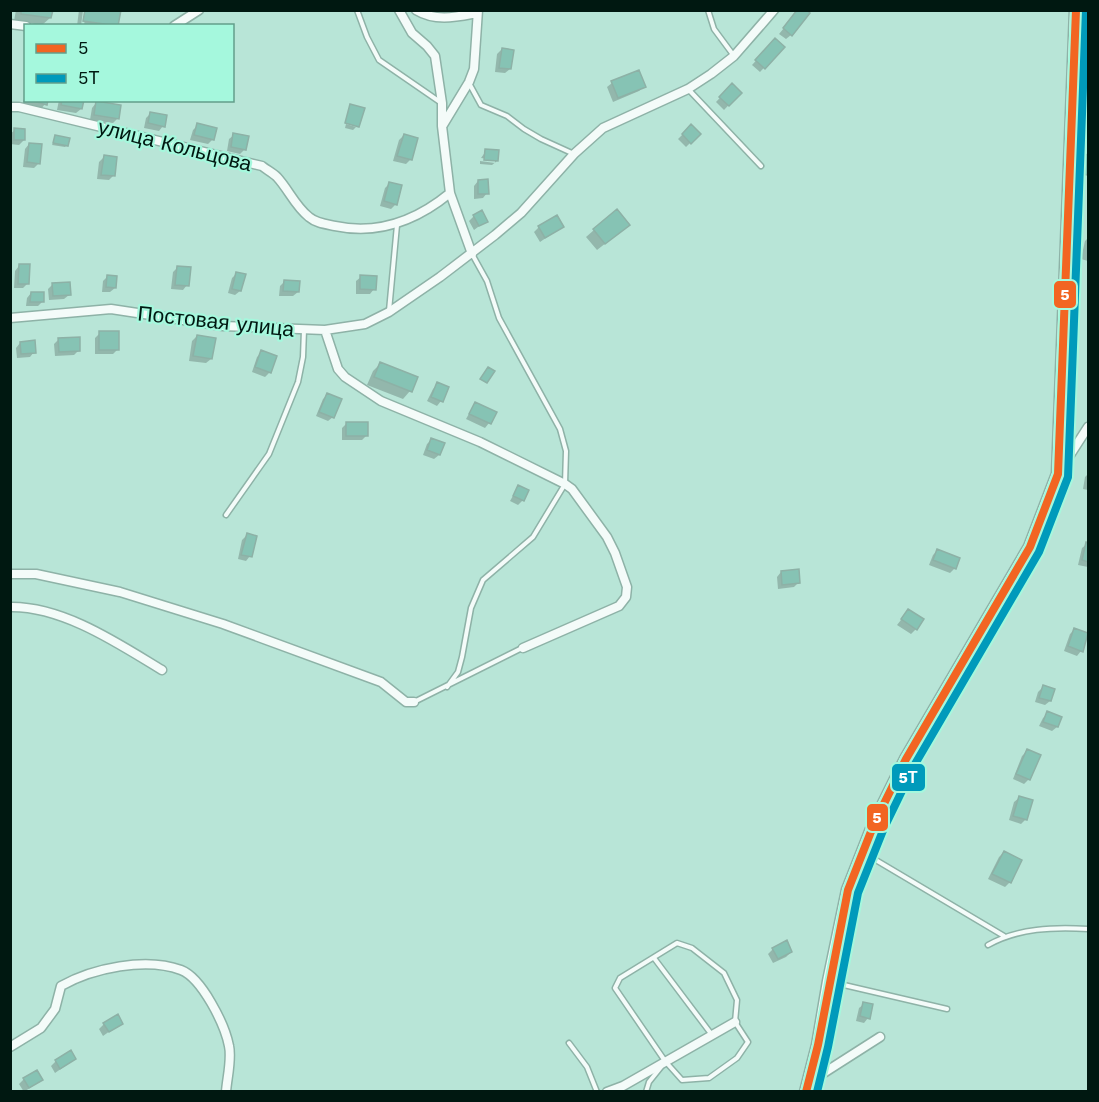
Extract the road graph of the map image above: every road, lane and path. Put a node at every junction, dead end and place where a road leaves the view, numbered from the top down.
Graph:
1 (199, 10) edge
2 (357, 10) edge
3 (399, 10) edge
4 (416, 10) edge
5 (708, 10) edge
6 (774, 10) edge
7 (1076, 10) edge
8 (478, 12) edge
9 (177, 24) edge
10 (734, 56) junction
11 (469, 82) junction
12 (688, 89) junction
13 (442, 103) junction
14 (10, 107) edge
15 (442, 126) junction
16 (574, 154) junction
17 (761, 166) dead end
18 (450, 193) junction
19 (397, 225) junction
20 (472, 254) junction
21 (389, 312) junction
22 (10, 318) edge
23 (304, 330) junction
24 (325, 330) junction
25 (1089, 427) edge
26 (1058, 474) junction
27 (565, 484) junction
28 (226, 515) dead end
29 (10, 574) edge
30 (10, 607) edge
31 (523, 648) joint
32 (162, 670) dead end
33 (447, 687) junction
34 (414, 702) joint
35 (863, 852) junction
36 (1089, 929) edge
37 (1004, 936) junction
38 (988, 945) dead end
39 (654, 958) junction
40 (829, 981) junction
41 (947, 1009) dead end
42 (735, 1022) junction
43 (712, 1035) junction
44 (880, 1037) dead end
45 (569, 1043) dead end
46 (10, 1047) edge
47 (665, 1062) junction
48 (807, 1090) edge
49 (225, 1092) edge
50 (597, 1092) edge
51 (607, 1092) edge
52 (646, 1092) edge

1 - 9 street
2 - 13 lane
3 - 13 street
4 - 8 street
5 - 10 lane
6 - 10 street, Постовая улица
7 - 26 main road
8 - 11 street
10 - 12 street, Постовая улица
11 - 15 street
11 - 16 lane
12 - 16 street, Постовая улица
12 - 17 lane
13 - 15 street
14 - 19 street, улица Кольцова
15 - 18 street
16 - 20 street, Постовая улица
18 - 19 street, улица Кольцова
18 - 20 street
19 - 21 lane
20 - 21 street, Постовая улица
20 - 27 lane
21 - 24 street, Постовая улица
22 - 23 street, Постовая улица
23 - 24 street, Постовая улица
23 - 28 lane
24 - 27 street
25 - 26 street
26 - 35 main road
27 - 31 street
27 - 33 lane
29 - 34 street
30 - 32 street
31 - 33 lane
33 - 34 lane
35 - 37 lane
35 - 40 main road
36 - 37 lane
37 - 38 lane
39 - 42 lane
39 - 43 lane
39 - 47 lane
40 - 41 lane
40 - 48 main road
42 - 43 street
42 - 47 lane
43 - 47 street
44 - 48 street
45 - 50 lane
46 - 49 street
47 - 51 street
47 - 52 lane

